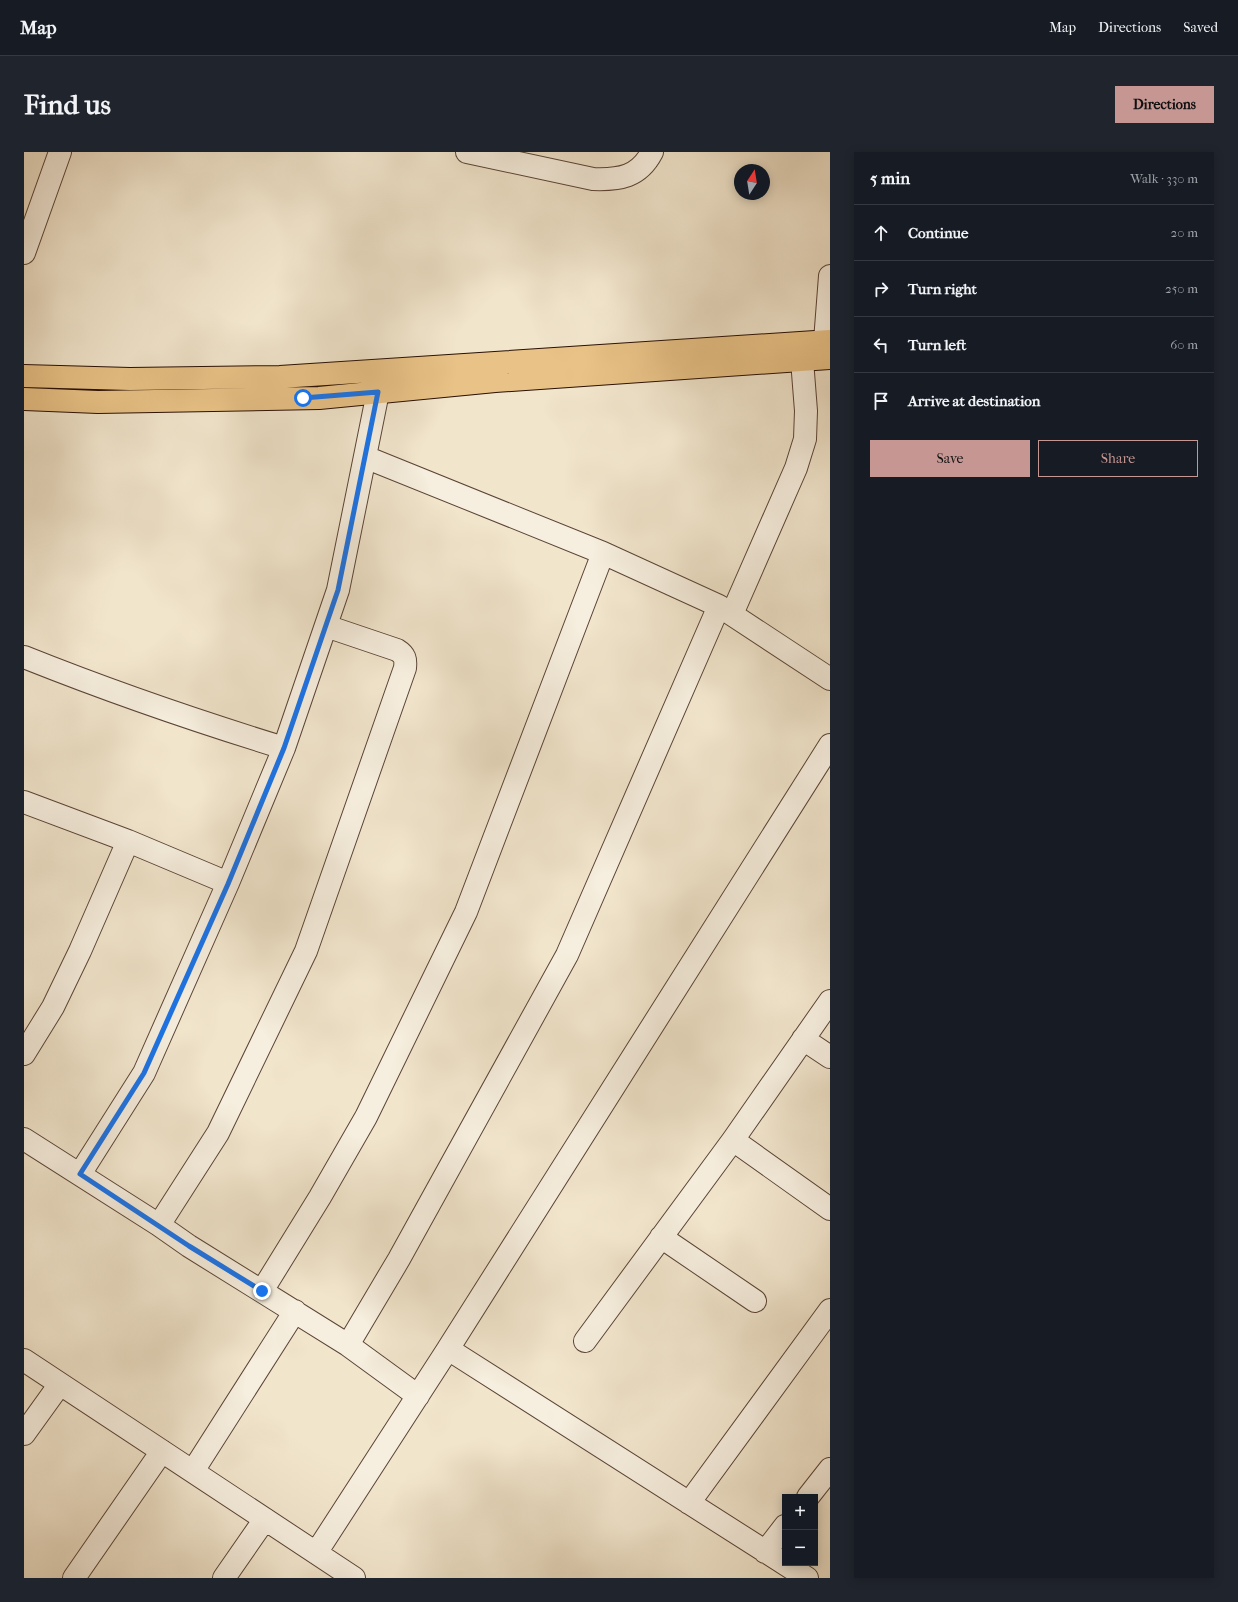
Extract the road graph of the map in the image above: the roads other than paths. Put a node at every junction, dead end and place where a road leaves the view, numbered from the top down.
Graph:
1 (60, 152) edge
2 (467, 152) edge
3 (652, 152) edge
4 (24, 253) edge
5 (830, 276) edge
6 (828, 347) edge
7 (802, 360) junction
8 (24, 376) edge
9 (378, 392) junction
10 (24, 399) edge
11 (365, 457) junction
12 (603, 553) junction
13 (726, 610) junction
14 (326, 626) junction
15 (24, 656) edge
16 (830, 679) edge
17 (830, 745) edge
18 (284, 748) junction
19 (24, 802) edge
20 (128, 841) junction
21 (228, 884) junction
22 (830, 1001) edge
23 (803, 1039) junction
24 (24, 1054) edge
25 (830, 1057) edge
26 (24, 1139) edge
27 (733, 1140) junction
28 (80, 1174) junction
29 (830, 1209) edge
30 (159, 1225) junction
31 (661, 1237) junction
32 (262, 1291) junction
33 (755, 1301) dead end
34 (830, 1310) edge
35 (295, 1311) junction
36 (585, 1341) dead end
37 (348, 1345) junction
38 (448, 1349) junction
39 (24, 1360) edge
40 (60, 1384) junction
41 (418, 1396) junction
42 (24, 1434) edge
43 (162, 1451) junction
44 (830, 1469) edge
45 (193, 1471) junction
46 (810, 1494) edge
47 (689, 1503) junction
48 (265, 1519) junction
49 (782, 1530) edge
50 (765, 1552) junction
51 (316, 1553) junction
52 (74, 1578) edge
53 (224, 1578) edge
54 (354, 1578) edge
55 (807, 1578) edge

1 - 4 street
2 - 3 street
5 - 6 street
6 - 7 main road
6 - 8 main road
7 - 9 main road
7 - 13 street
9 - 10 main road
9 - 11 street
11 - 12 street
11 - 14 street
12 - 13 street
12 - 32 street
13 - 16 street
13 - 37 street
14 - 18 street
14 - 30 street
15 - 18 street
17 - 38 street
18 - 21 street
19 - 20 street
20 - 21 street
20 - 24 street
21 - 28 street
22 - 23 street
23 - 25 street
23 - 27 street
26 - 28 street
27 - 29 street
27 - 31 street
28 - 30 street
30 - 32 street
31 - 33 street
31 - 36 street
32 - 35 street
34 - 47 street
35 - 37 street
35 - 45 street
37 - 41 street
38 - 41 street
38 - 47 street
39 - 40 street
40 - 42 street
40 - 43 street
41 - 51 street
43 - 45 street
43 - 52 street
44 - 46 street
45 - 48 street
47 - 50 street
48 - 51 street
48 - 53 street
49 - 50 street
50 - 55 street
51 - 54 street

